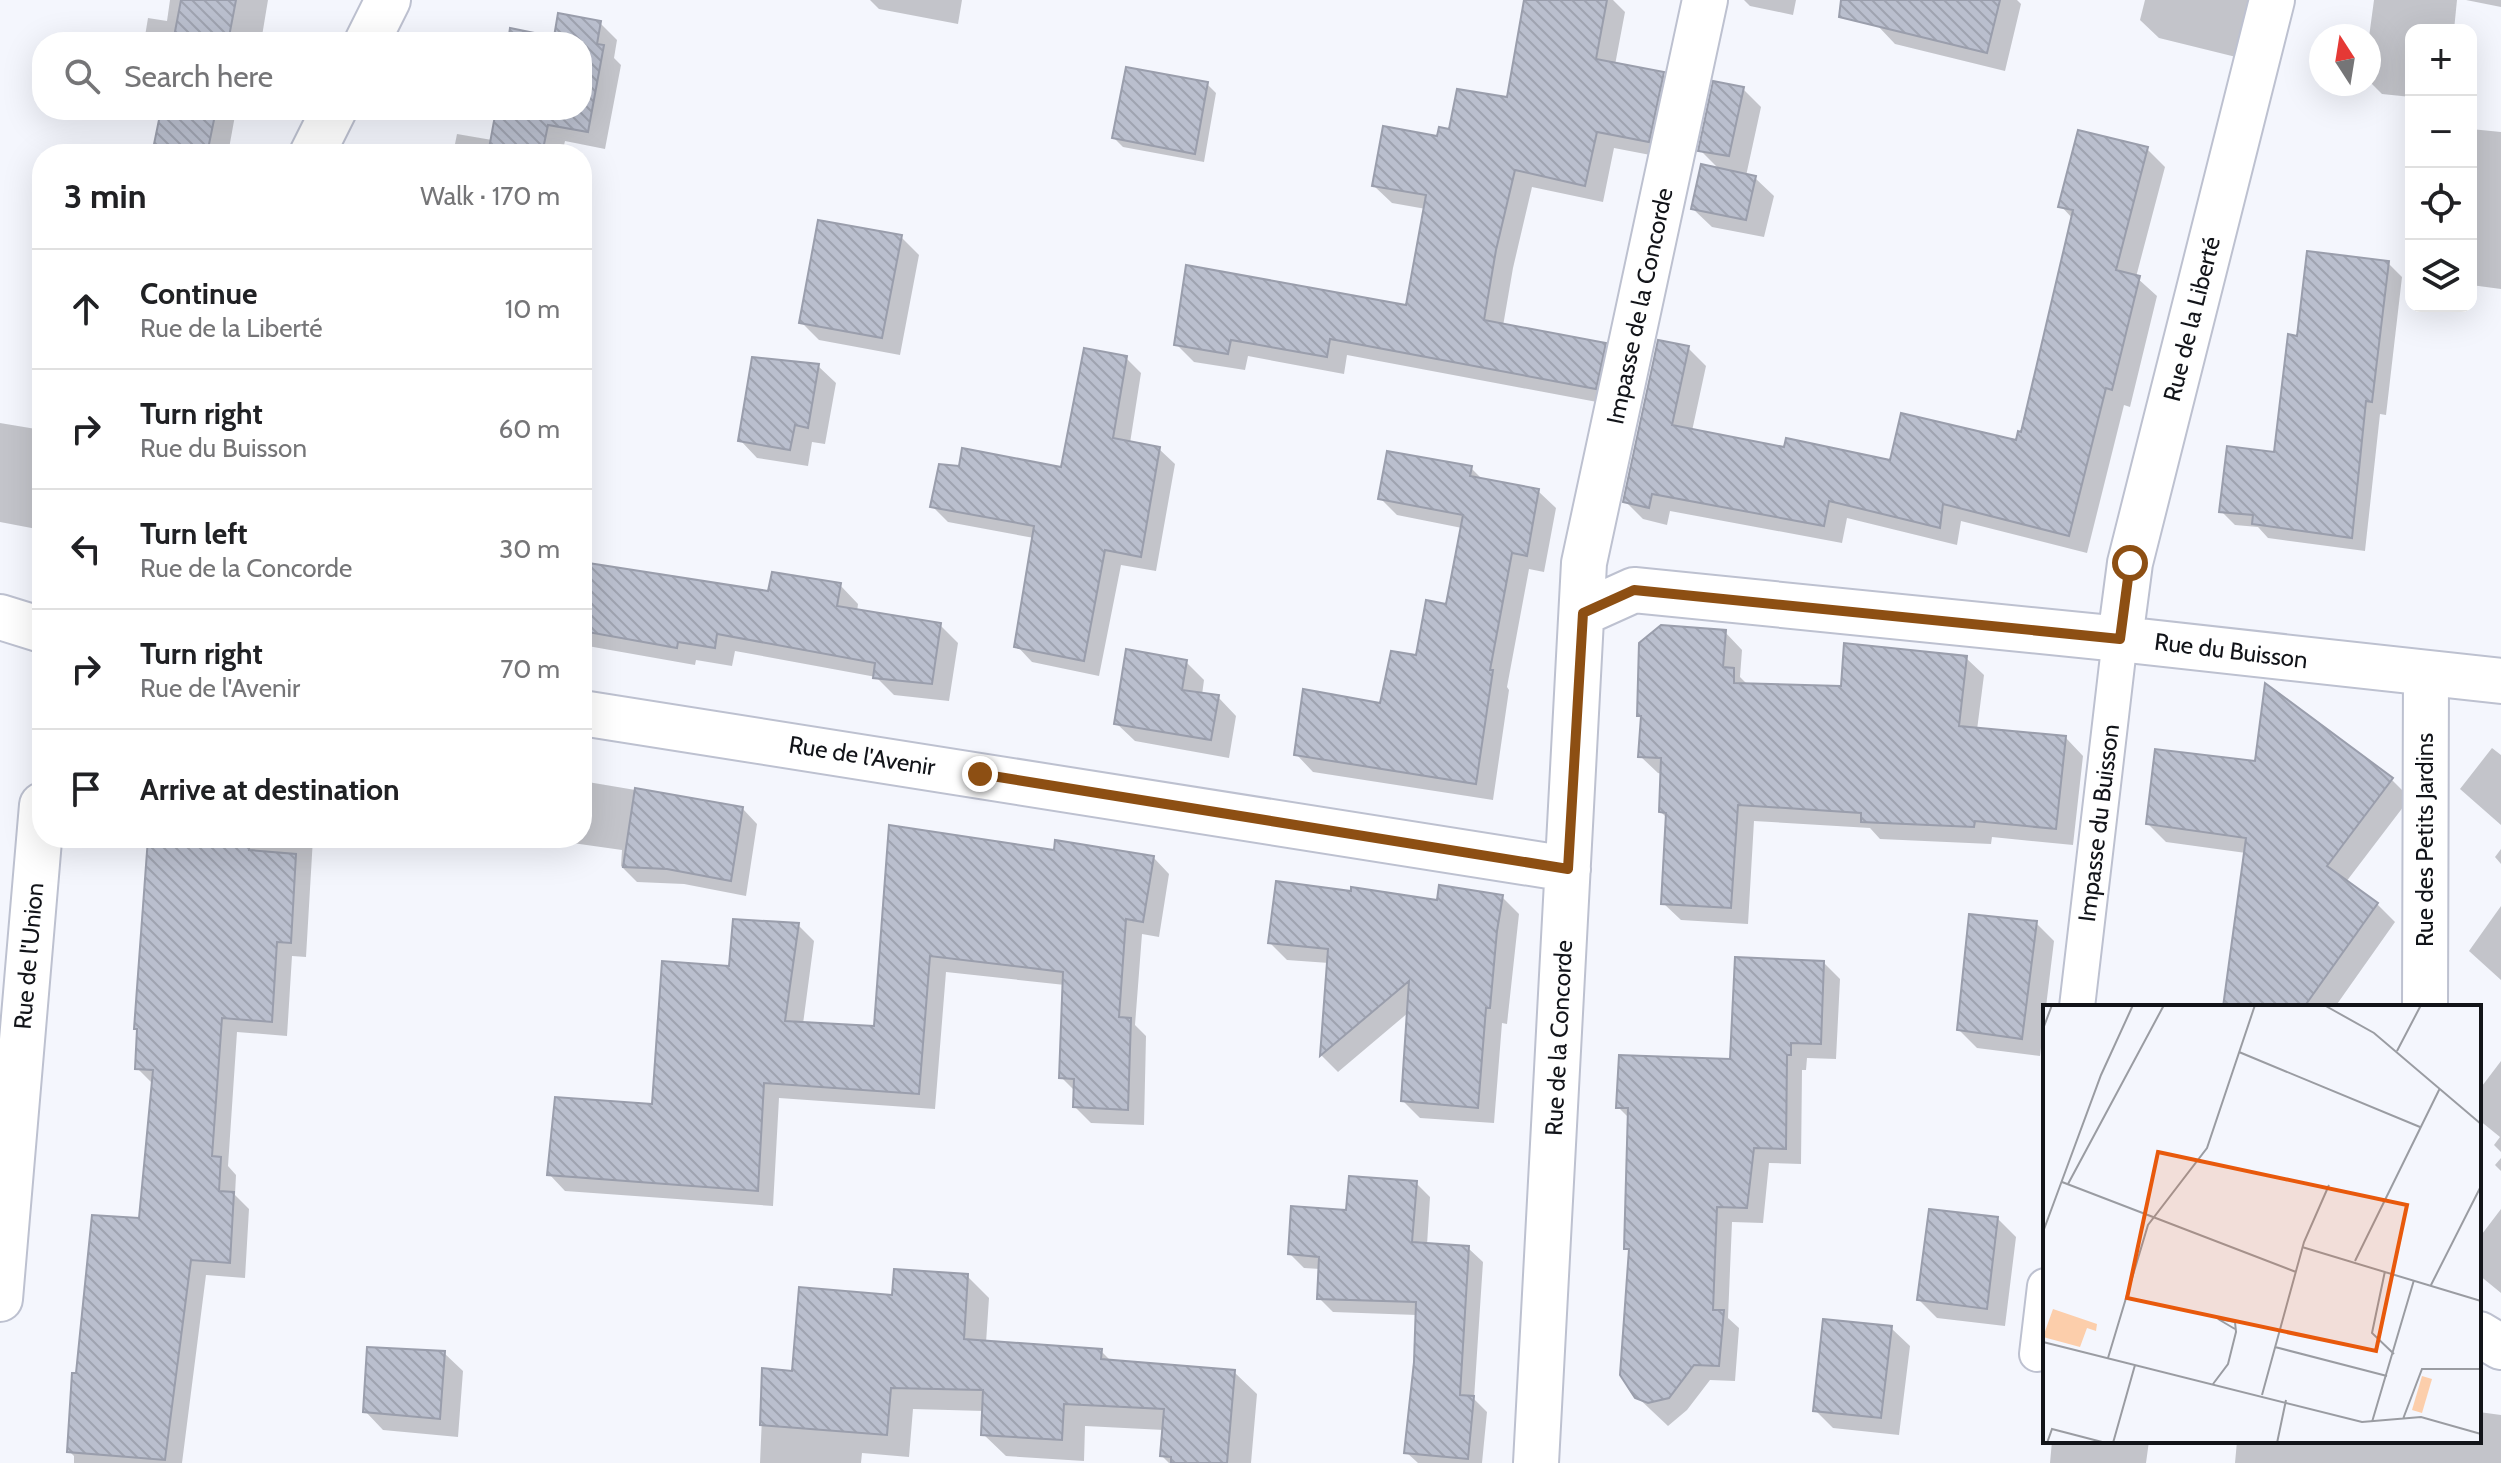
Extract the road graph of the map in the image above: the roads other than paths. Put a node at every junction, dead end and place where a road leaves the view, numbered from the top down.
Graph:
1 (388, 0) edge
2 (1705, 0) edge
3 (2272, 0) edge
4 (372, 32) edge
5 (329, 120) edge
6 (317, 144) edge
7 (1583, 613) junction
8 (0, 617) edge
9 (32, 627) edge
10 (2120, 639) junction
11 (2426, 674) junction
12 (2501, 681) edge
13 (592, 715) edge
14 (38, 848) edge
15 (1568, 869) junction
16 (2077, 1005) edge
17 (2425, 1005) edge
18 (0, 1299) edge
19 (2043, 1303) edge
20 (2481, 1335) edge
21 (2501, 1347) edge
22 (2037, 1354) dead end
23 (1536, 1463) edge

1 - 4 street
2 - 7 street, Impasse de la Concorde
3 - 10 street, Rue de la Liberté
5 - 6 street
7 - 10 street, Rue du Buisson
7 - 15 street, Rue de la Concorde
8 - 9 street
10 - 11 street, Rue du Buisson
10 - 16 lane, Impasse du Buisson
11 - 12 street, Rue du Buisson
11 - 17 street, Rue des Petits Jardins
13 - 15 street, Rue de l'Avenir
14 - 18 street, Rue de l'Union
15 - 23 street, Rue de la Concorde
19 - 22 lane
20 - 21 street

